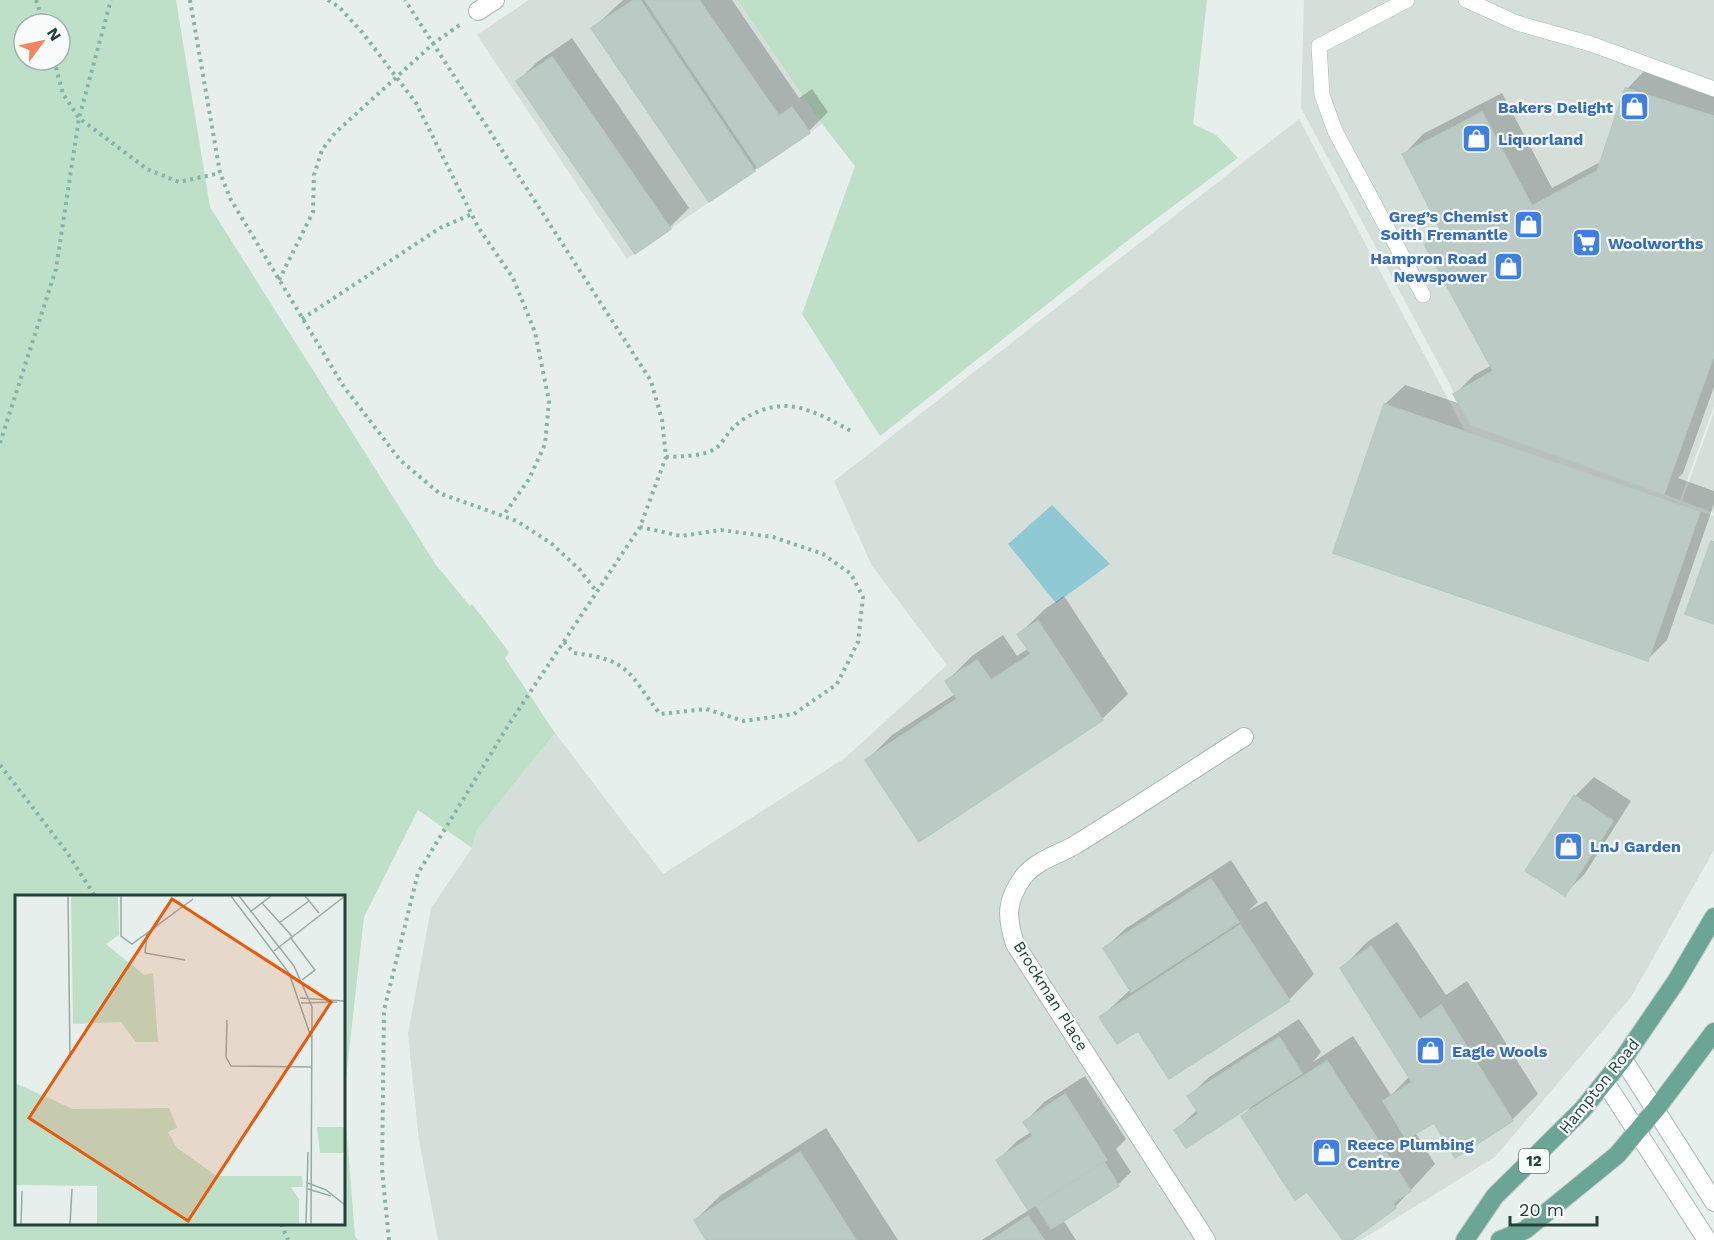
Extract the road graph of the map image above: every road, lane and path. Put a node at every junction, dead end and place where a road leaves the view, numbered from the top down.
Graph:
1 (111, 0) edge
2 (190, 0) edge
3 (328, 0) edge
4 (405, 0) edge
5 (495, 0) edge
6 (1407, 0) edge
7 (1466, 0) edge
8 (478, 11) joint
9 (434, 43) junction
10 (57, 72) edge
11 (398, 78) junction
12 (1714, 89) edge
13 (79, 118) junction
14 (220, 173) junction
15 (472, 214) junction
16 (279, 279) junction
17 (1424, 295) dead end
18 (302, 319) junction
19 (853, 432) dead end
20 (0, 443) edge
21 (666, 457) junction
22 (503, 516) junction
23 (640, 526) junction
24 (597, 592) junction
25 (563, 641) junction
26 (1244, 737) dead end
27 (0, 765) edge
28 (94, 895) edge
29 (1714, 917) edge
30 (1714, 1032) edge
31 (1623, 1059) junction
32 (1605, 1082) junction
33 (1656, 1109) junction
34 (1637, 1132) junction
35 (1714, 1202) edge
36 (281, 1225) edge
37 (288, 1240) edge
38 (389, 1240) edge
39 (1206, 1240) edge
40 (1465, 1240) edge
41 (1500, 1240) edge
42 (1707, 1240) edge

1 - 13 path
2 - 14 path
3 - 11 path
4 - 9 path
5 - 8 street
6 - 17 lane
7 - 12 lane
8 - 9 path
9 - 11 path
9 - 21 path
10 - 13 path
11 - 15 path
11 - 16 path
13 - 14 path
13 - 20 path
14 - 16 path
15 - 18 path
15 - 22 path
16 - 18 path
18 - 22 path
19 - 21 path
21 - 23 path
22 - 24 path
23 - 24 path
23 - 25 path
24 - 25 path
25 - 38 path
26 - 39 street, Brockman Place
27 - 28 path
29 - 31 main road, Hampton Road / 12
30 - 33 main road
31 - 32 main road, Hampton Road / 12
31 - 33 street
32 - 34 street
32 - 40 main road, Hampton Road / 12
33 - 34 main road
33 - 35 street
34 - 41 main road
34 - 42 street
36 - 37 path

